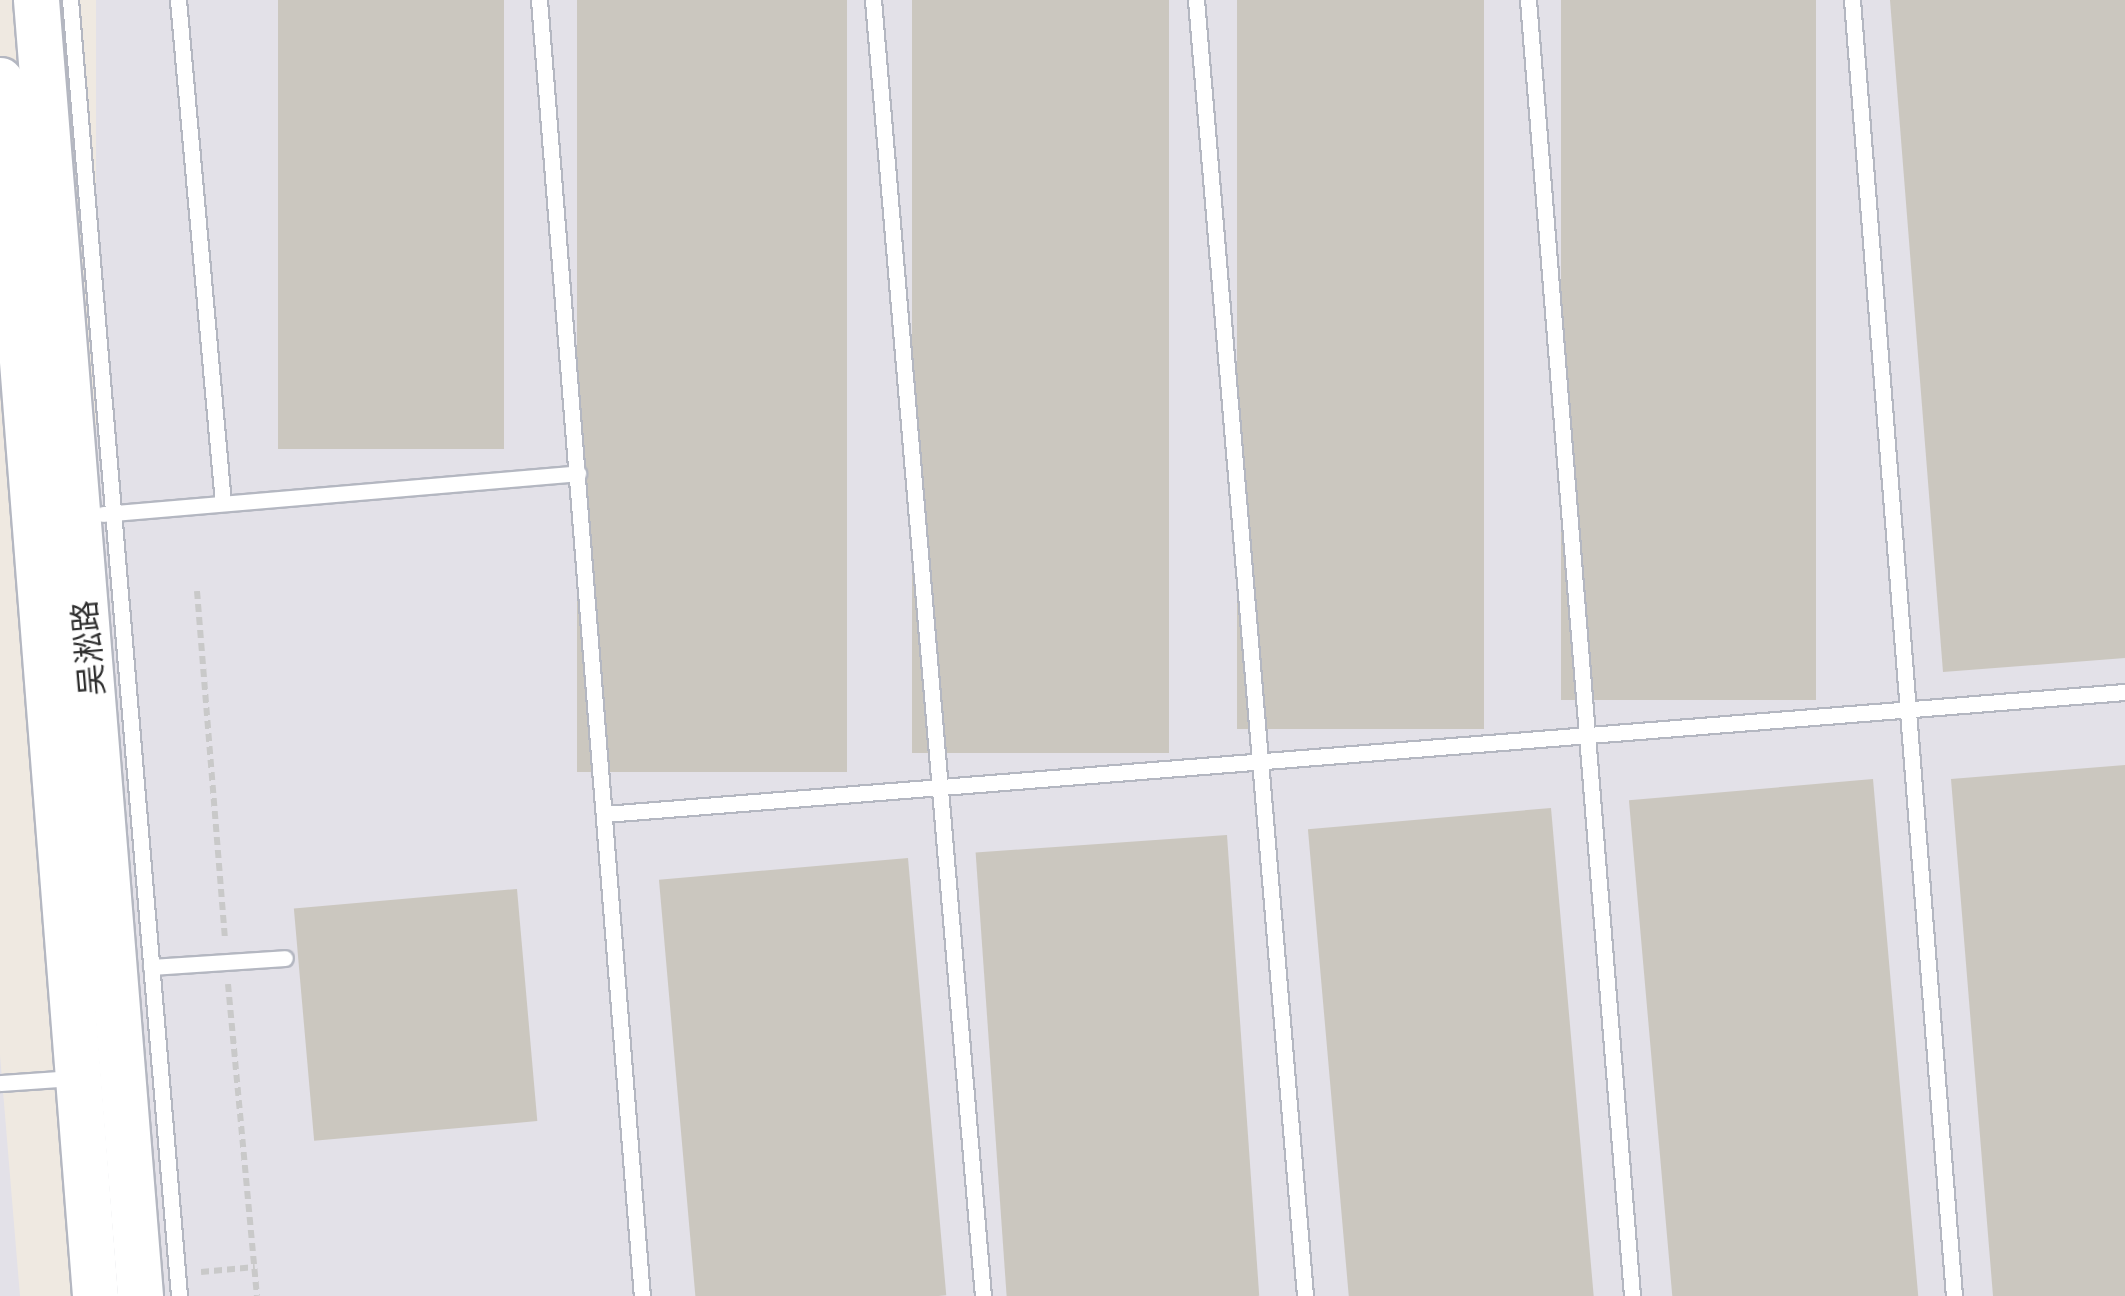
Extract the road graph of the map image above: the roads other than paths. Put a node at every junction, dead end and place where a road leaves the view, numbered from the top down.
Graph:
1 (36, 0) edge
2 (70, 0) edge
3 (178, 0) edge
4 (540, 0) edge
5 (873, 0) edge
6 (1196, 0) edge
7 (1528, 0) edge
8 (1852, 0) edge
9 (0, 80) edge
10 (578, 472) junction
11 (223, 503) junction
12 (75, 516) junction
13 (2125, 692) edge
14 (1908, 710) junction
15 (1587, 735) junction
16 (1260, 761) junction
17 (940, 787) junction
18 (605, 814) junction
19 (285, 958) dead end
20 (151, 967) junction
21 (78, 1078) junction
22 (0, 1083) edge
23 (158, 1285) edge
24 (95, 1296) edge
25 (179, 1296) edge
26 (642, 1296) edge
27 (983, 1296) edge
28 (1305, 1296) edge
29 (1632, 1296) edge
30 (1954, 1296) edge

1 - 12 main road, 吴淞路
2 - 12 lane
3 - 11 lane
4 - 10 lane
5 - 17 lane
6 - 16 lane
7 - 15 lane
8 - 14 lane
9 - 12 main road, 吴淞路
10 - 11 lane
10 - 18 lane
11 - 12 lane
12 - 20 lane
12 - 21 main road, 吴淞路
12 - 23 main road, 吴淞路
13 - 14 lane
14 - 15 lane
14 - 30 lane
15 - 16 lane
15 - 29 lane
16 - 17 lane
16 - 28 lane
17 - 18 lane
17 - 27 lane
18 - 26 lane
19 - 20 lane
20 - 23 lane
21 - 22 lane
21 - 24 main road, 吴淞路
23 - 25 lane

